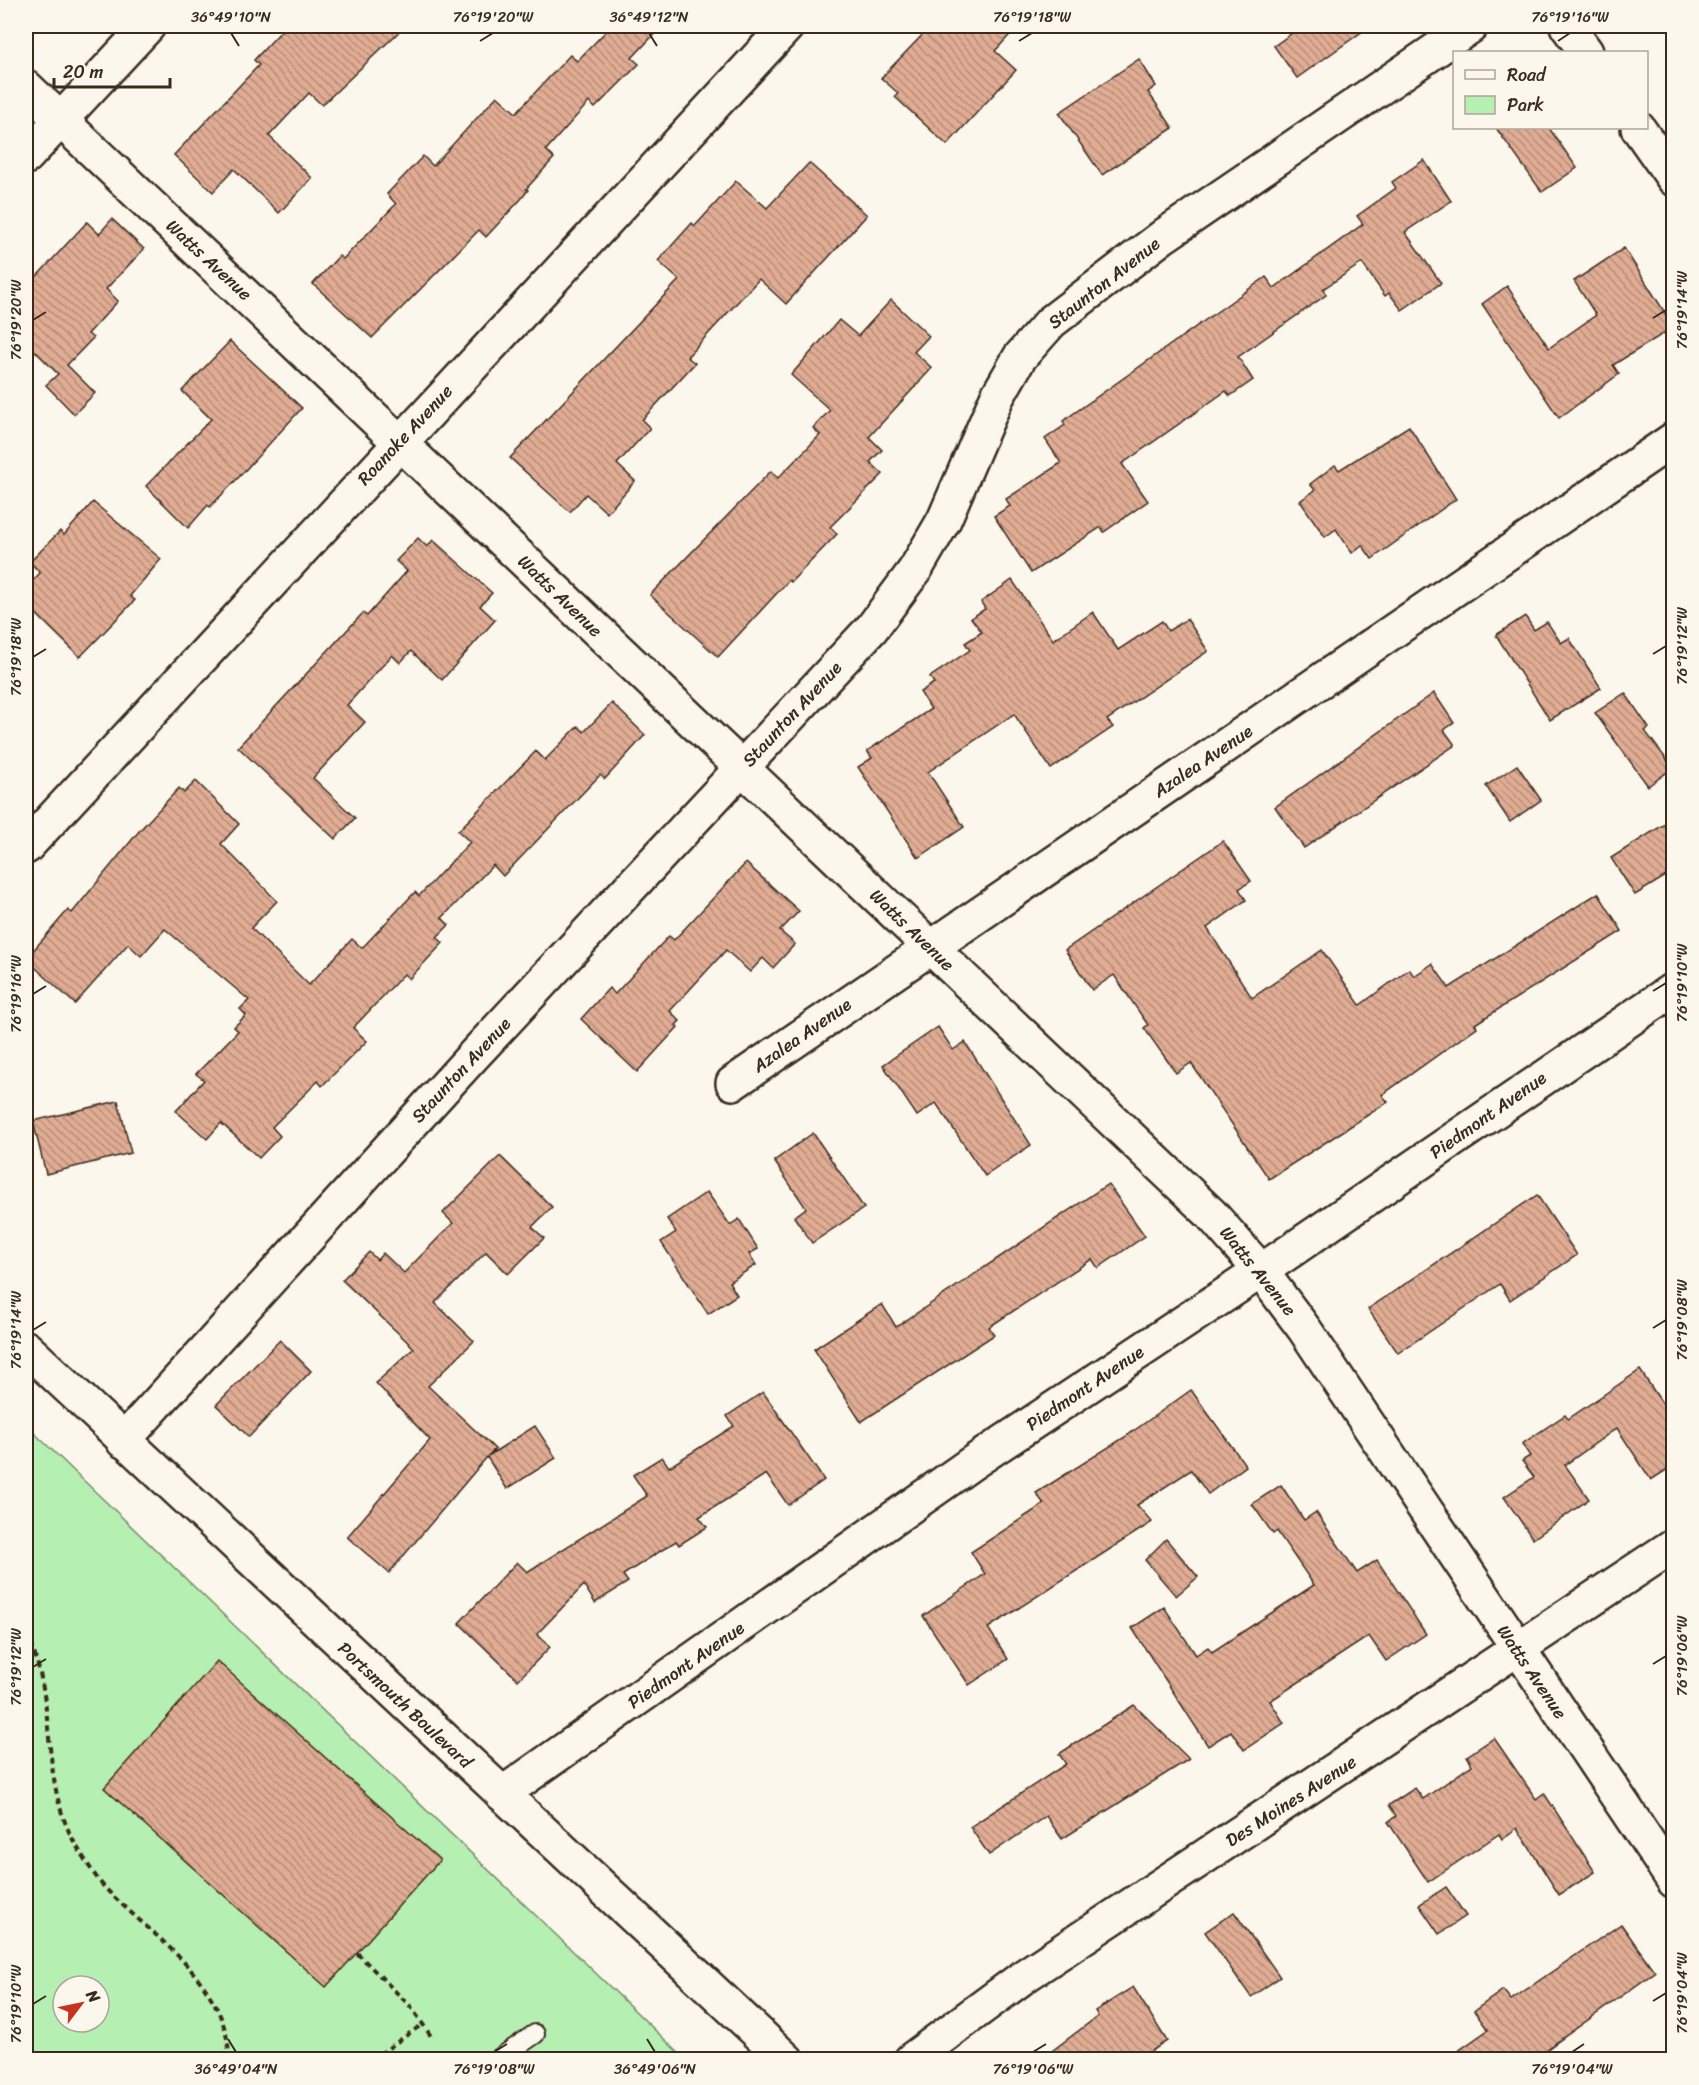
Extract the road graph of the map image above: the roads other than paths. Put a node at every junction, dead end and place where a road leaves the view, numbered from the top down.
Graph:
1 (148, 26) edge
2 (787, 26) edge
3 (1471, 26) edge
4 (1567, 26) edge
5 (1585, 51) edge
6 (26, 87) edge
7 (61, 120) junction
8 (1639, 129) edge
9 (26, 157) edge
10 (1674, 180) edge
11 (1674, 439) edge
12 (399, 442) junction
13 (742, 768) junction
14 (26, 847) edge
15 (929, 947) junction
16 (1674, 989) edge
17 (733, 1083) dead end
18 (1261, 1271) junction
19 (26, 1348) edge
20 (123, 1442) junction
21 (1674, 1545) edge
22 (1518, 1651) junction
23 (502, 1794) junction
24 (1674, 1881) edge
25 (535, 2034) dead end
26 (496, 2060) edge
27 (787, 2060) edge
28 (911, 2060) edge

1 - 7 street
2 - 12 street, Roanoke Avenue
3 - 13 street, Staunton Avenue
4 - 5 street
6 - 7 street, Watts Avenue
7 - 9 street
7 - 12 street, Watts Avenue
8 - 10 street
11 - 15 street, Azalea Avenue
12 - 13 street, Watts Avenue
12 - 14 street, Roanoke Avenue
13 - 15 street, Watts Avenue
13 - 20 street, Staunton Avenue
15 - 17 street, Azalea Avenue
15 - 18 street, Watts Avenue
16 - 18 street, Piedmont Avenue
18 - 22 street, Watts Avenue
18 - 23 street, Piedmont Avenue
19 - 20 street, Portsmouth Boulevard
20 - 23 street, Portsmouth Boulevard
21 - 22 street, Des Moines Avenue
22 - 24 street, Watts Avenue
22 - 28 street, Des Moines Avenue
23 - 27 street, Portsmouth Boulevard
25 - 26 lane

